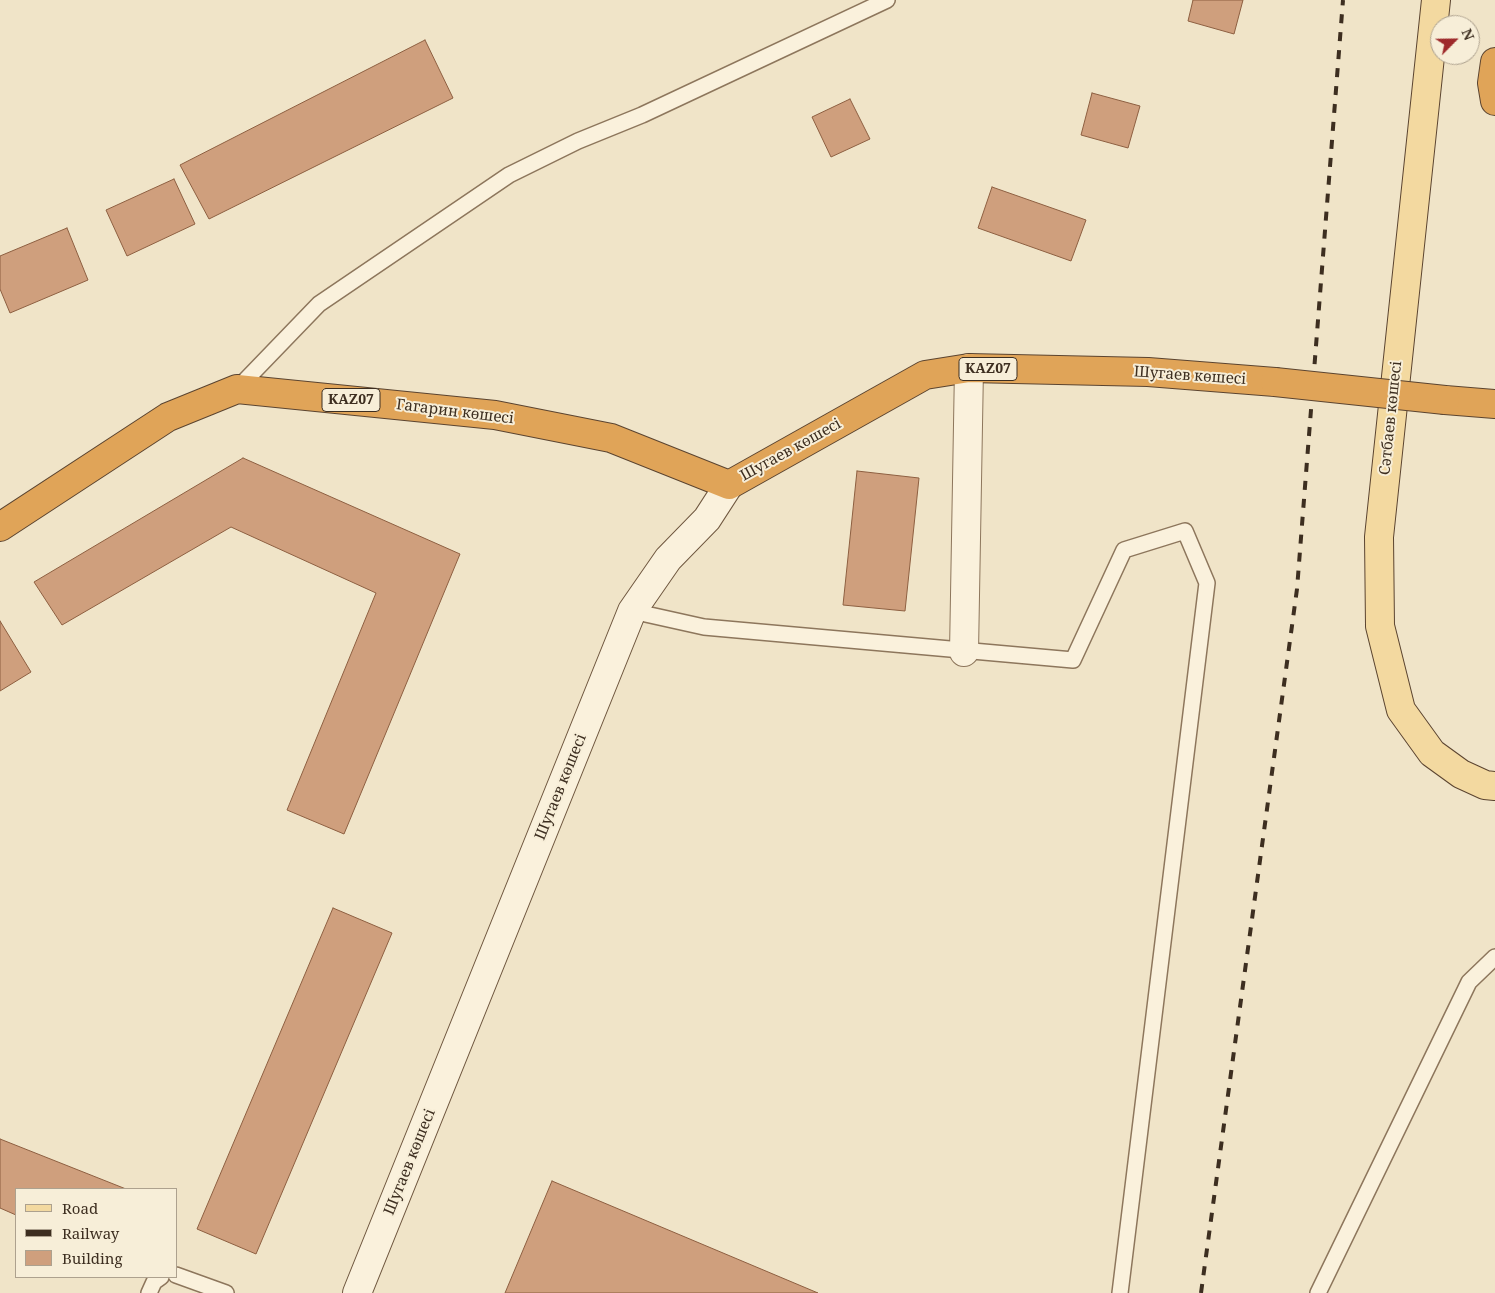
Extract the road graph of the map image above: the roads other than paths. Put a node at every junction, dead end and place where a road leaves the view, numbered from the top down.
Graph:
1 (887, 0) edge
2 (1436, 0) edge
3 (1495, 62) edge
4 (1495, 101) edge
5 (968, 368) junction
6 (237, 389) junction
7 (1495, 404) edge
8 (729, 484) junction
9 (0, 527) edge
10 (632, 611) junction
11 (964, 652) junction
12 (1495, 786) edge
13 (1495, 957) edge
14 (178, 1276) edge
15 (160, 1278) edge
16 (149, 1293) edge
17 (226, 1293) edge
18 (357, 1293) edge
19 (1120, 1293) edge
20 (1318, 1293) edge

1 - 6 lane
2 - 12 main road, Сәтбаев көшесі
3 - 4 highway
5 - 7 highway, Шугаев көшесі / KAZ07, bridge
5 - 8 highway, Шугаев көшесі / KAZ07
5 - 11 main road
6 - 8 highway, Гагарин көшесі / KAZ07
6 - 9 highway, Гагарин көшесі / KAZ07
8 - 10 main road, Шугаев көшесі
10 - 11 lane
10 - 18 main road, Шугаев көшесі
11 - 19 lane
13 - 20 lane
14 - 17 lane
15 - 16 lane

